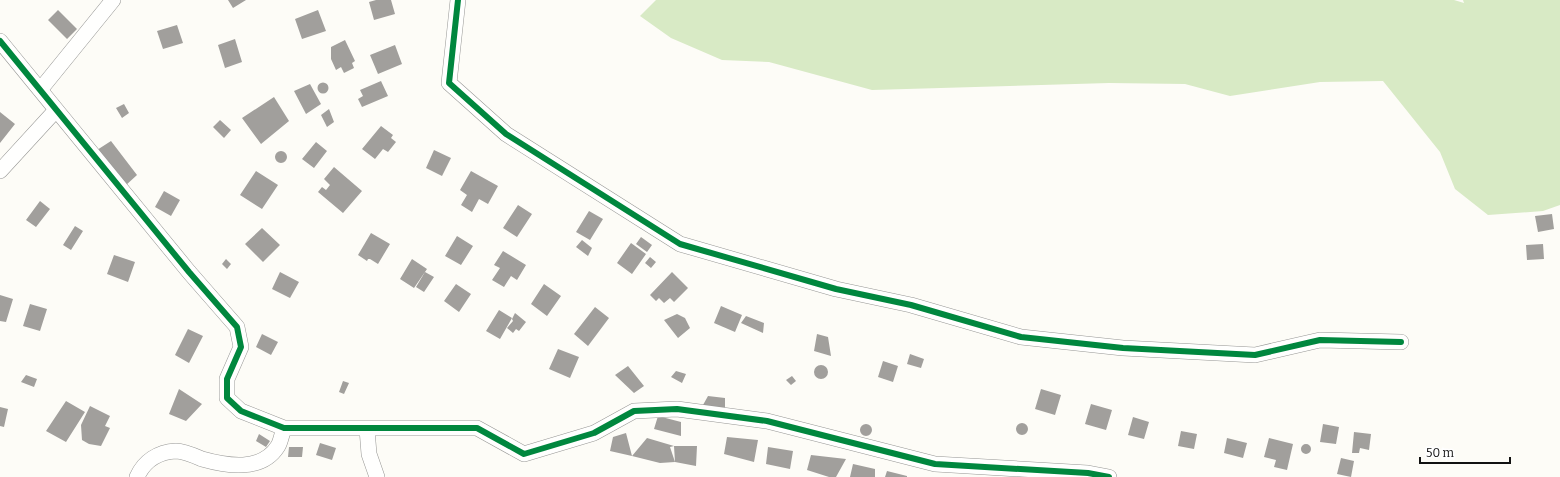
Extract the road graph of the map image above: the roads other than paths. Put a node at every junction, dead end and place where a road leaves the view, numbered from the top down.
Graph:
1 (113, 0) edge
2 (458, 0) edge
3 (0, 41) edge
4 (40, 90) junction
5 (56, 110) junction
6 (0, 171) edge
7 (1401, 342) dead end
8 (284, 428) junction
9 (340, 429) junction
10 (367, 429) junction
11 (369, 454) junction
12 (137, 477) edge
13 (377, 477) edge
14 (1109, 477) edge

1 - 4 street
2 - 7 street
3 - 4 street
4 - 5 street
5 - 6 street
5 - 8 street
8 - 9 street
8 - 12 street
9 - 10 street
9 - 11 street
10 - 11 street
10 - 14 street
11 - 13 street

